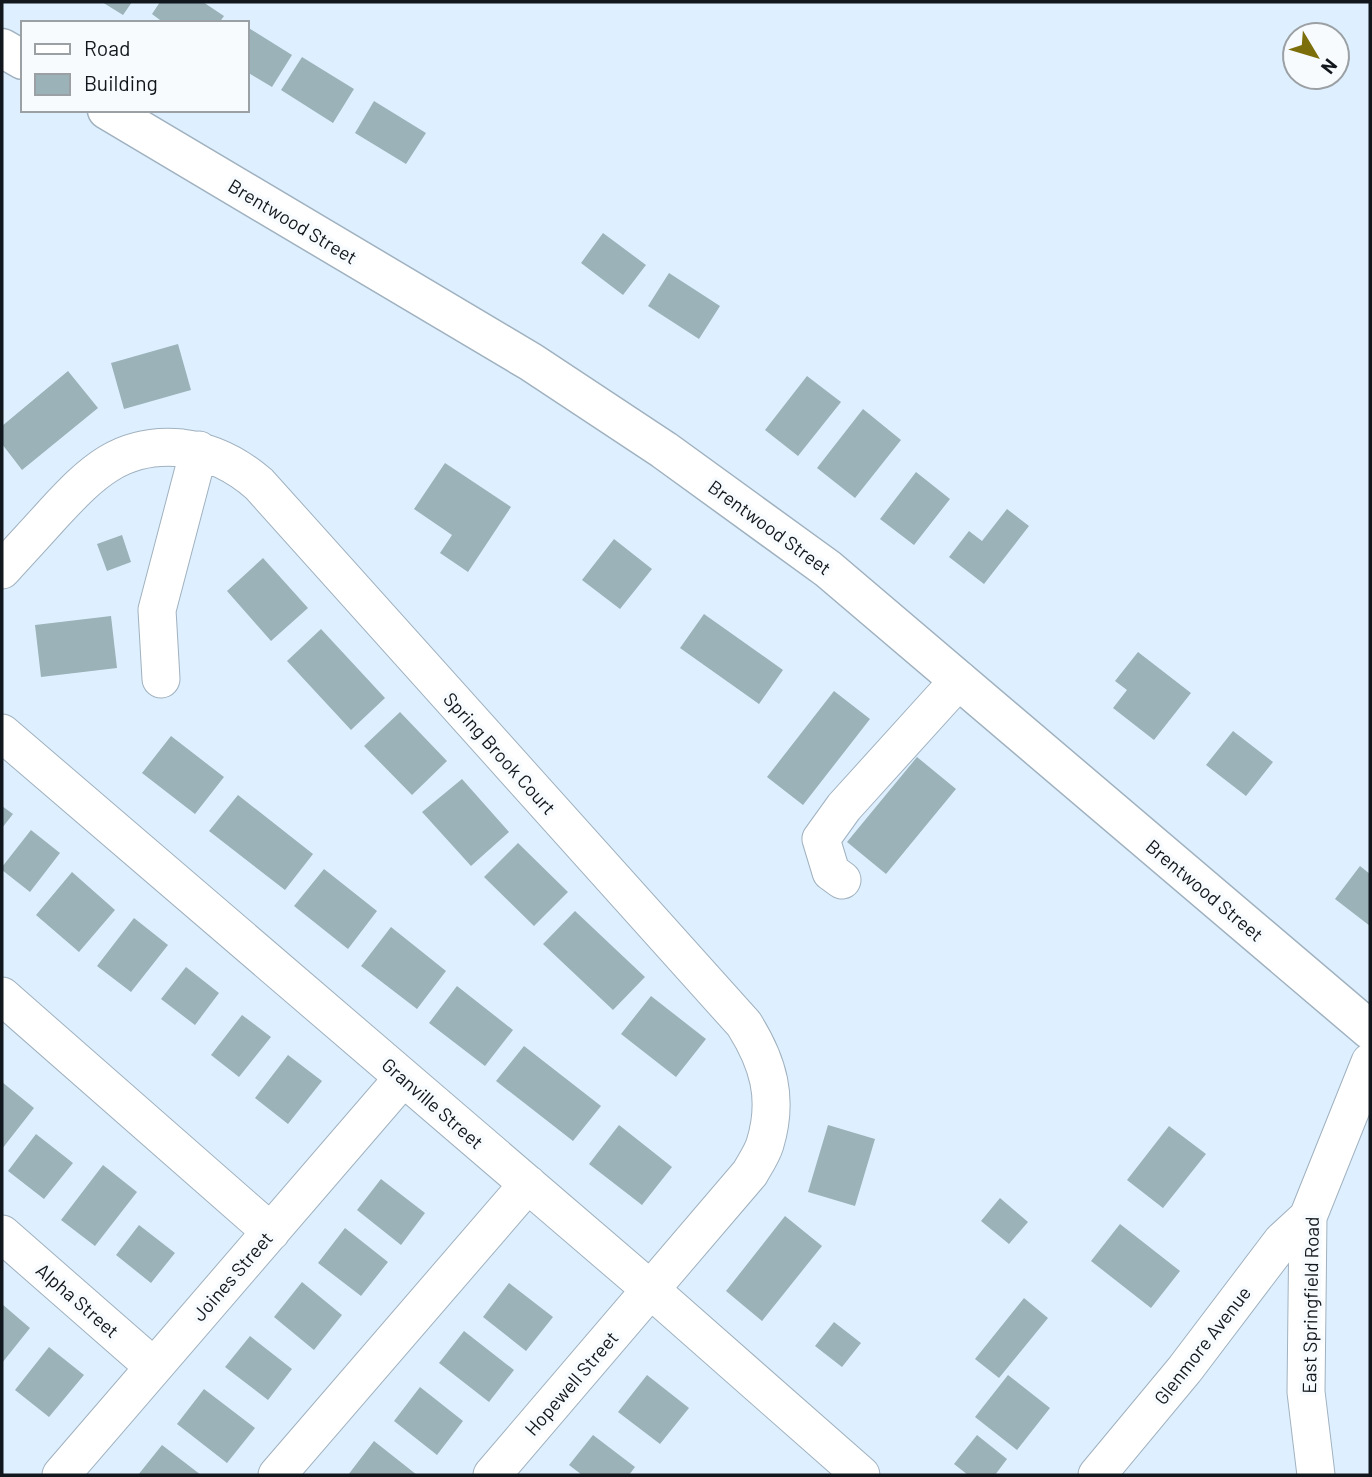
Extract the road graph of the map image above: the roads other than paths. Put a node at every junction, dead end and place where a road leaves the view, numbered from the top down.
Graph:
1 (2, 48) edge
2 (21, 59) edge
3 (110, 112) edge
4 (199, 450) junction
5 (2, 570) edge
6 (161, 679) dead end
7 (959, 680) junction
8 (2, 733) edge
9 (842, 880) dead end
10 (2, 996) edge
11 (1370, 1030) edge
12 (1370, 1062) edge
13 (404, 1078) junction
14 (527, 1184) junction
15 (1308, 1217) junction
16 (271, 1232) junction
17 (2, 1234) edge
18 (651, 1290) junction
19 (154, 1367) junction
20 (61, 1475) edge
21 (277, 1475) edge
22 (492, 1475) edge
23 (861, 1475) edge
24 (1097, 1475) edge
25 (1316, 1475) edge

1 - 2 main road
3 - 7 main road, Brentwood Street
4 - 5 street, Spring Brook Court
4 - 6 street
4 - 18 street, Spring Brook Court
7 - 9 street
7 - 11 main road, Brentwood Street
8 - 13 street, Granville Street
10 - 16 street
12 - 15 street, East Springfield Road
13 - 14 street, Granville Street
13 - 16 street, Joines Street
14 - 18 street, Granville Street
14 - 21 street
15 - 24 street, Glenmore Avenue
15 - 25 street, East Springfield Road
16 - 19 street, Joines Street
17 - 19 street, Alpha Street
18 - 22 street, Hopewell Street
18 - 23 street, Granville Street
19 - 20 street, Joines Street

